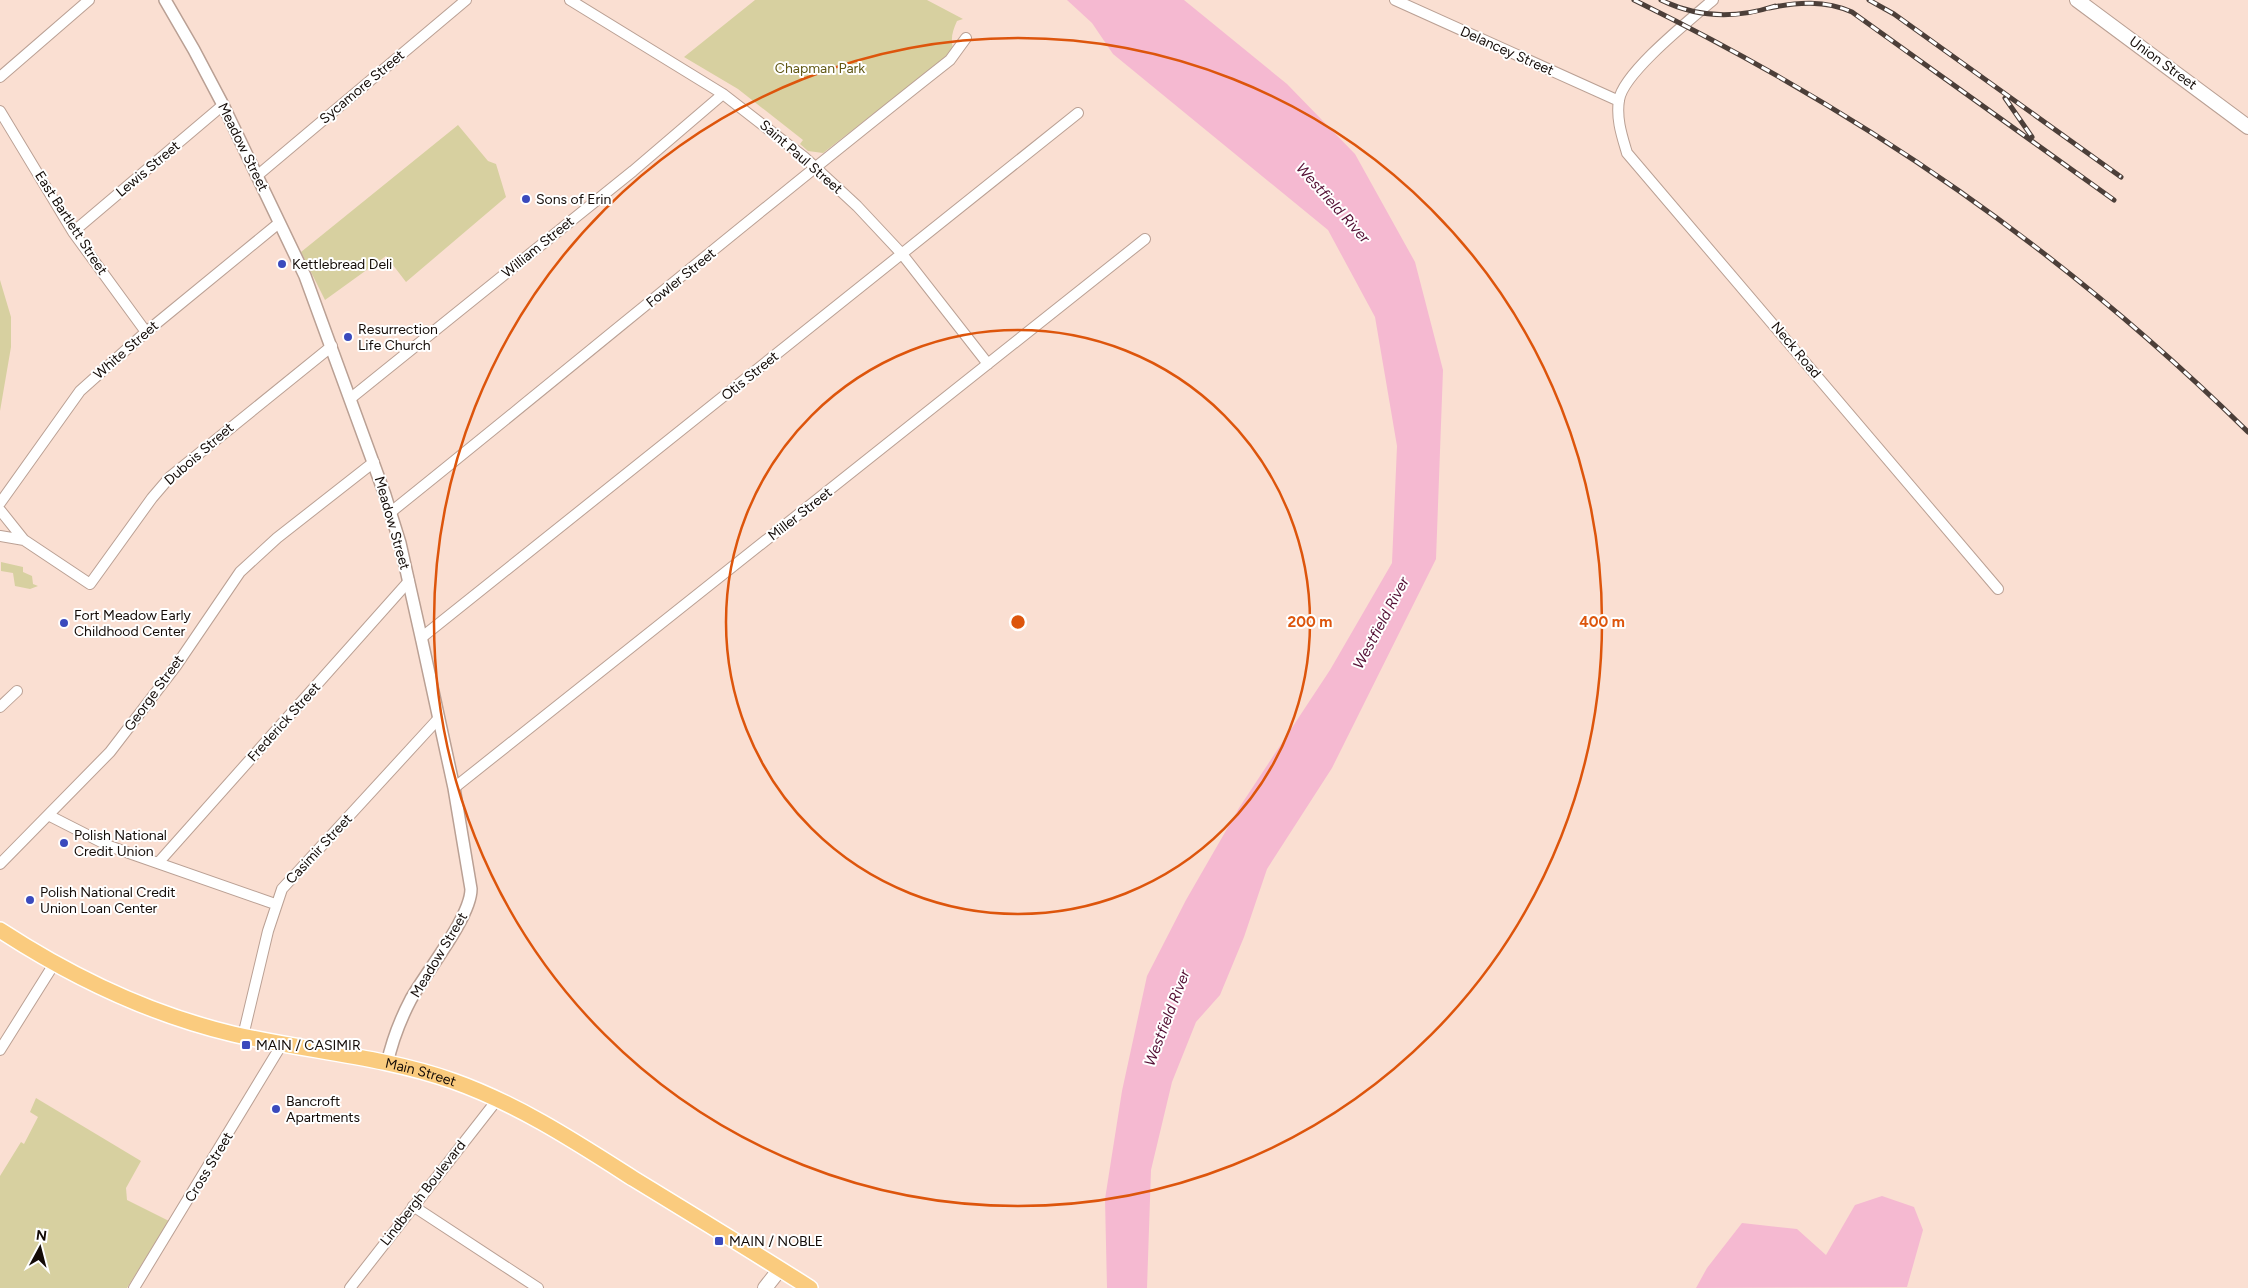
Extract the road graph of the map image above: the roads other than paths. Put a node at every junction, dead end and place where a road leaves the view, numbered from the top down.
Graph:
1 (89, 0) edge
2 (165, 0) edge
3 (466, 0) edge
4 (570, 0) edge
5 (1395, 0) edge
6 (1713, 0) edge
7 (2077, 0) edge
8 (966, 38) dead end
9 (0, 77) edge
10 (723, 94) junction
11 (1619, 101) junction
12 (222, 105) junction
13 (0, 111) edge
14 (1078, 113) dead end
15 (2248, 127) edge
16 (815, 166) junction
17 (258, 175) junction
18 (279, 223) junction
19 (73, 232) junction
20 (1145, 239) dead end
21 (902, 254) junction
22 (146, 332) junction
23 (332, 346) junction
24 (988, 364) junction
25 (351, 398) junction
26 (374, 462) junction
27 (0, 503) edge
28 (0, 510) edge
29 (391, 512) junction
30 (0, 536) edge
31 (24, 540) junction
32 (409, 581) junction
33 (1998, 589) dead end
34 (421, 638) junction
35 (17, 691) dead end
36 (0, 707) edge
37 (439, 718) junction
38 (454, 788) junction
39 (48, 815) junction
40 (158, 863) junction
41 (0, 864) edge
42 (275, 904) junction
43 (0, 930) edge
44 (54, 964) junction
45 (243, 1036) junction
46 (282, 1044) junction
47 (0, 1050) edge
48 (386, 1064) junction
49 (497, 1100) junction
50 (413, 1206) junction
51 (780, 1269) junction
52 (134, 1288) edge
53 (350, 1288) edge
54 (538, 1288) edge
55 (765, 1288) edge
56 (810, 1288) edge

1 - 9 street
2 - 12 street, Meadow Street
3 - 17 street, Sycamore Street
4 - 10 street, Saint Paul Street
5 - 11 street, Delancey Street
6 - 11 street
7 - 15 main road, Union Street
8 - 16 street, Fowler Street
10 - 16 street, Saint Paul Street
10 - 25 street, William Street
11 - 33 street, Neck Road
12 - 17 street, Meadow Street
12 - 19 street, Lewis Street
13 - 19 street, East Bartlett Street
14 - 21 street, Otis Street
16 - 21 street, Saint Paul Street
16 - 29 street, Fowler Street
17 - 18 street, Meadow Street
18 - 22 street, White Street
18 - 23 street, Meadow Street
19 - 22 street, East Bartlett Street
20 - 24 street, Miller Street
21 - 24 street, Saint Paul Street
21 - 34 street, Otis Street
22 - 27 street, White Street
23 - 25 street, Meadow Street
23 - 31 street, Dubois Street
24 - 38 street, Miller Street
25 - 26 street, Meadow Street
26 - 29 street, Meadow Street
26 - 39 street, George Street
28 - 31 street
29 - 32 street, Meadow Street
30 - 31 street
32 - 34 street, Meadow Street
32 - 40 street, Frederick Street
34 - 37 street, Meadow Street
35 - 36 street
37 - 38 street, Meadow Street
37 - 42 street, Casimir Street
38 - 48 street, Meadow Street
39 - 40 street
39 - 41 street, George Street
40 - 42 street
42 - 45 street, Casimir Street
43 - 44 main road, Main Street
44 - 45 main road, Main Street
44 - 47 street
45 - 46 main road, Main Street
46 - 48 main road, Main Street
46 - 52 street, Cross Street
48 - 49 main road, Main Street
49 - 50 street, Lindbergh Boulevard
49 - 51 main road, Main Street
50 - 53 street, Lindbergh Boulevard
50 - 54 street
51 - 55 main road
51 - 56 main road, Main Street

